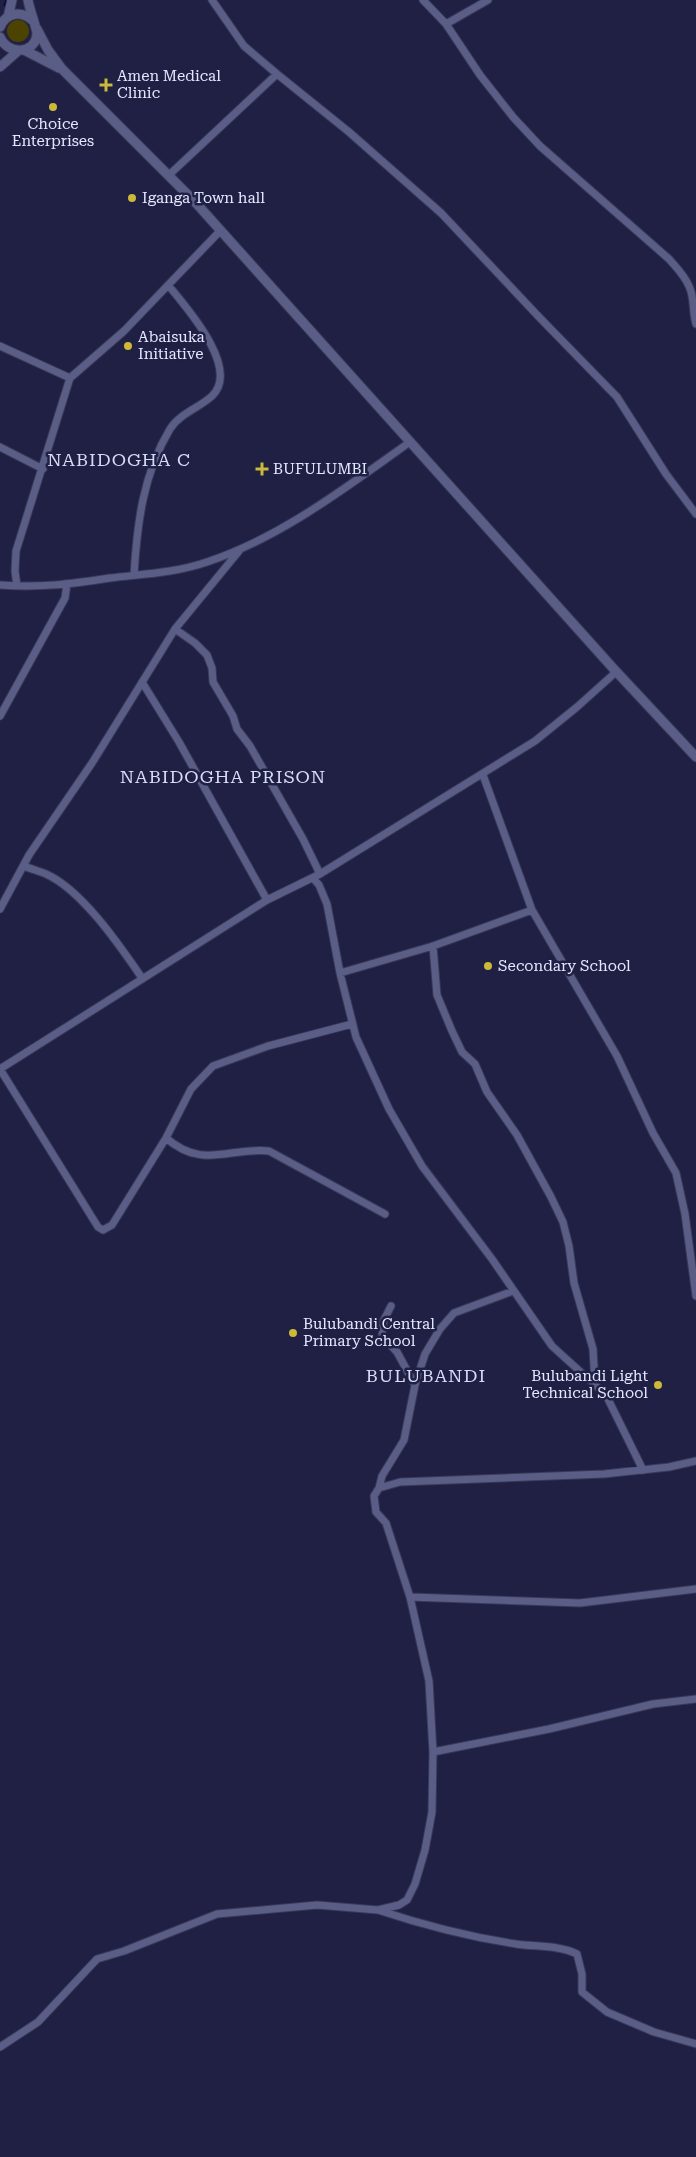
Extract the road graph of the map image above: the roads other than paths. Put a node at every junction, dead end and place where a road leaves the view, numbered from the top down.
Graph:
1 (12, 0) edge
2 (28, 0) edge
3 (212, 0) edge
4 (423, 0) edge
5 (488, 0) edge
6 (32, 20) junction
7 (3, 21) edge
8 (446, 24) junction
9 (37, 29) junction
10 (0, 40) edge
11 (21, 51) junction
12 (0, 67) edge
13 (62, 69) junction
14 (276, 74) junction
15 (169, 175) junction
16 (220, 231) junction
17 (168, 285) junction
18 (696, 324) edge
19 (0, 346) edge
20 (70, 378) junction
21 (410, 442) junction
22 (0, 447) edge
23 (43, 469) junction
24 (696, 514) edge
25 (241, 549) junction
26 (134, 575) junction
27 (67, 584) junction
28 (0, 585) edge
29 (17, 586) junction
30 (175, 629) junction
31 (616, 672) junction
32 (142, 682) junction
33 (0, 716) edge
34 (696, 757) edge
35 (483, 775) junction
36 (24, 866) junction
37 (316, 876) junction
38 (267, 900) junction
39 (0, 909) edge
40 (532, 910) junction
41 (433, 946) junction
42 (340, 973) junction
43 (142, 978) junction
44 (352, 1024) junction
45 (0, 1069) edge
46 (166, 1138) junction
47 (385, 1214) dead end
48 (513, 1291) junction
49 (696, 1296) edge
50 (391, 1306) dead end
51 (595, 1384) junction
52 (415, 1385) junction
53 (696, 1461) edge
54 (643, 1470) junction
55 (379, 1488) junction
56 (696, 1589) edge
57 (410, 1597) junction
58 (696, 1698) edge
59 (433, 1752) junction
60 (378, 1910) junction
61 (696, 2044) edge
62 (0, 2047) edge

1 - 7 main road
2 - 6 main road
3 - 14 street
4 - 8 street
5 - 8 street
6 - 7 main road
6 - 9 main road
8 - 18 street
9 - 11 main road
9 - 13 main road
10 - 11 main road
11 - 12 main road
11 - 13 main road
13 - 15 main road
14 - 15 street
14 - 24 street
15 - 16 main road
16 - 17 street
16 - 21 main road
17 - 20 street
17 - 26 street
19 - 20 street
20 - 23 street
21 - 25 street
21 - 31 main road
22 - 23 street
23 - 29 street
25 - 26 street
25 - 30 street
26 - 27 street
27 - 29 street
27 - 33 street
28 - 29 street
30 - 32 street
30 - 37 street
31 - 34 main road
31 - 35 street
32 - 36 street
32 - 38 street
35 - 37 street
35 - 40 street
36 - 39 street
36 - 43 street
37 - 38 street
37 - 42 street
38 - 43 street
40 - 41 street
40 - 49 street
41 - 42 street
41 - 51 street
42 - 44 street
43 - 45 street
44 - 46 street
44 - 48 street
45 - 46 street
46 - 47 street
48 - 51 street
48 - 52 street
50 - 52 street
51 - 54 street
52 - 55 street
53 - 54 street
54 - 55 street
55 - 57 street
56 - 57 street
57 - 59 street
58 - 59 street
59 - 60 street
60 - 61 street
60 - 62 street

